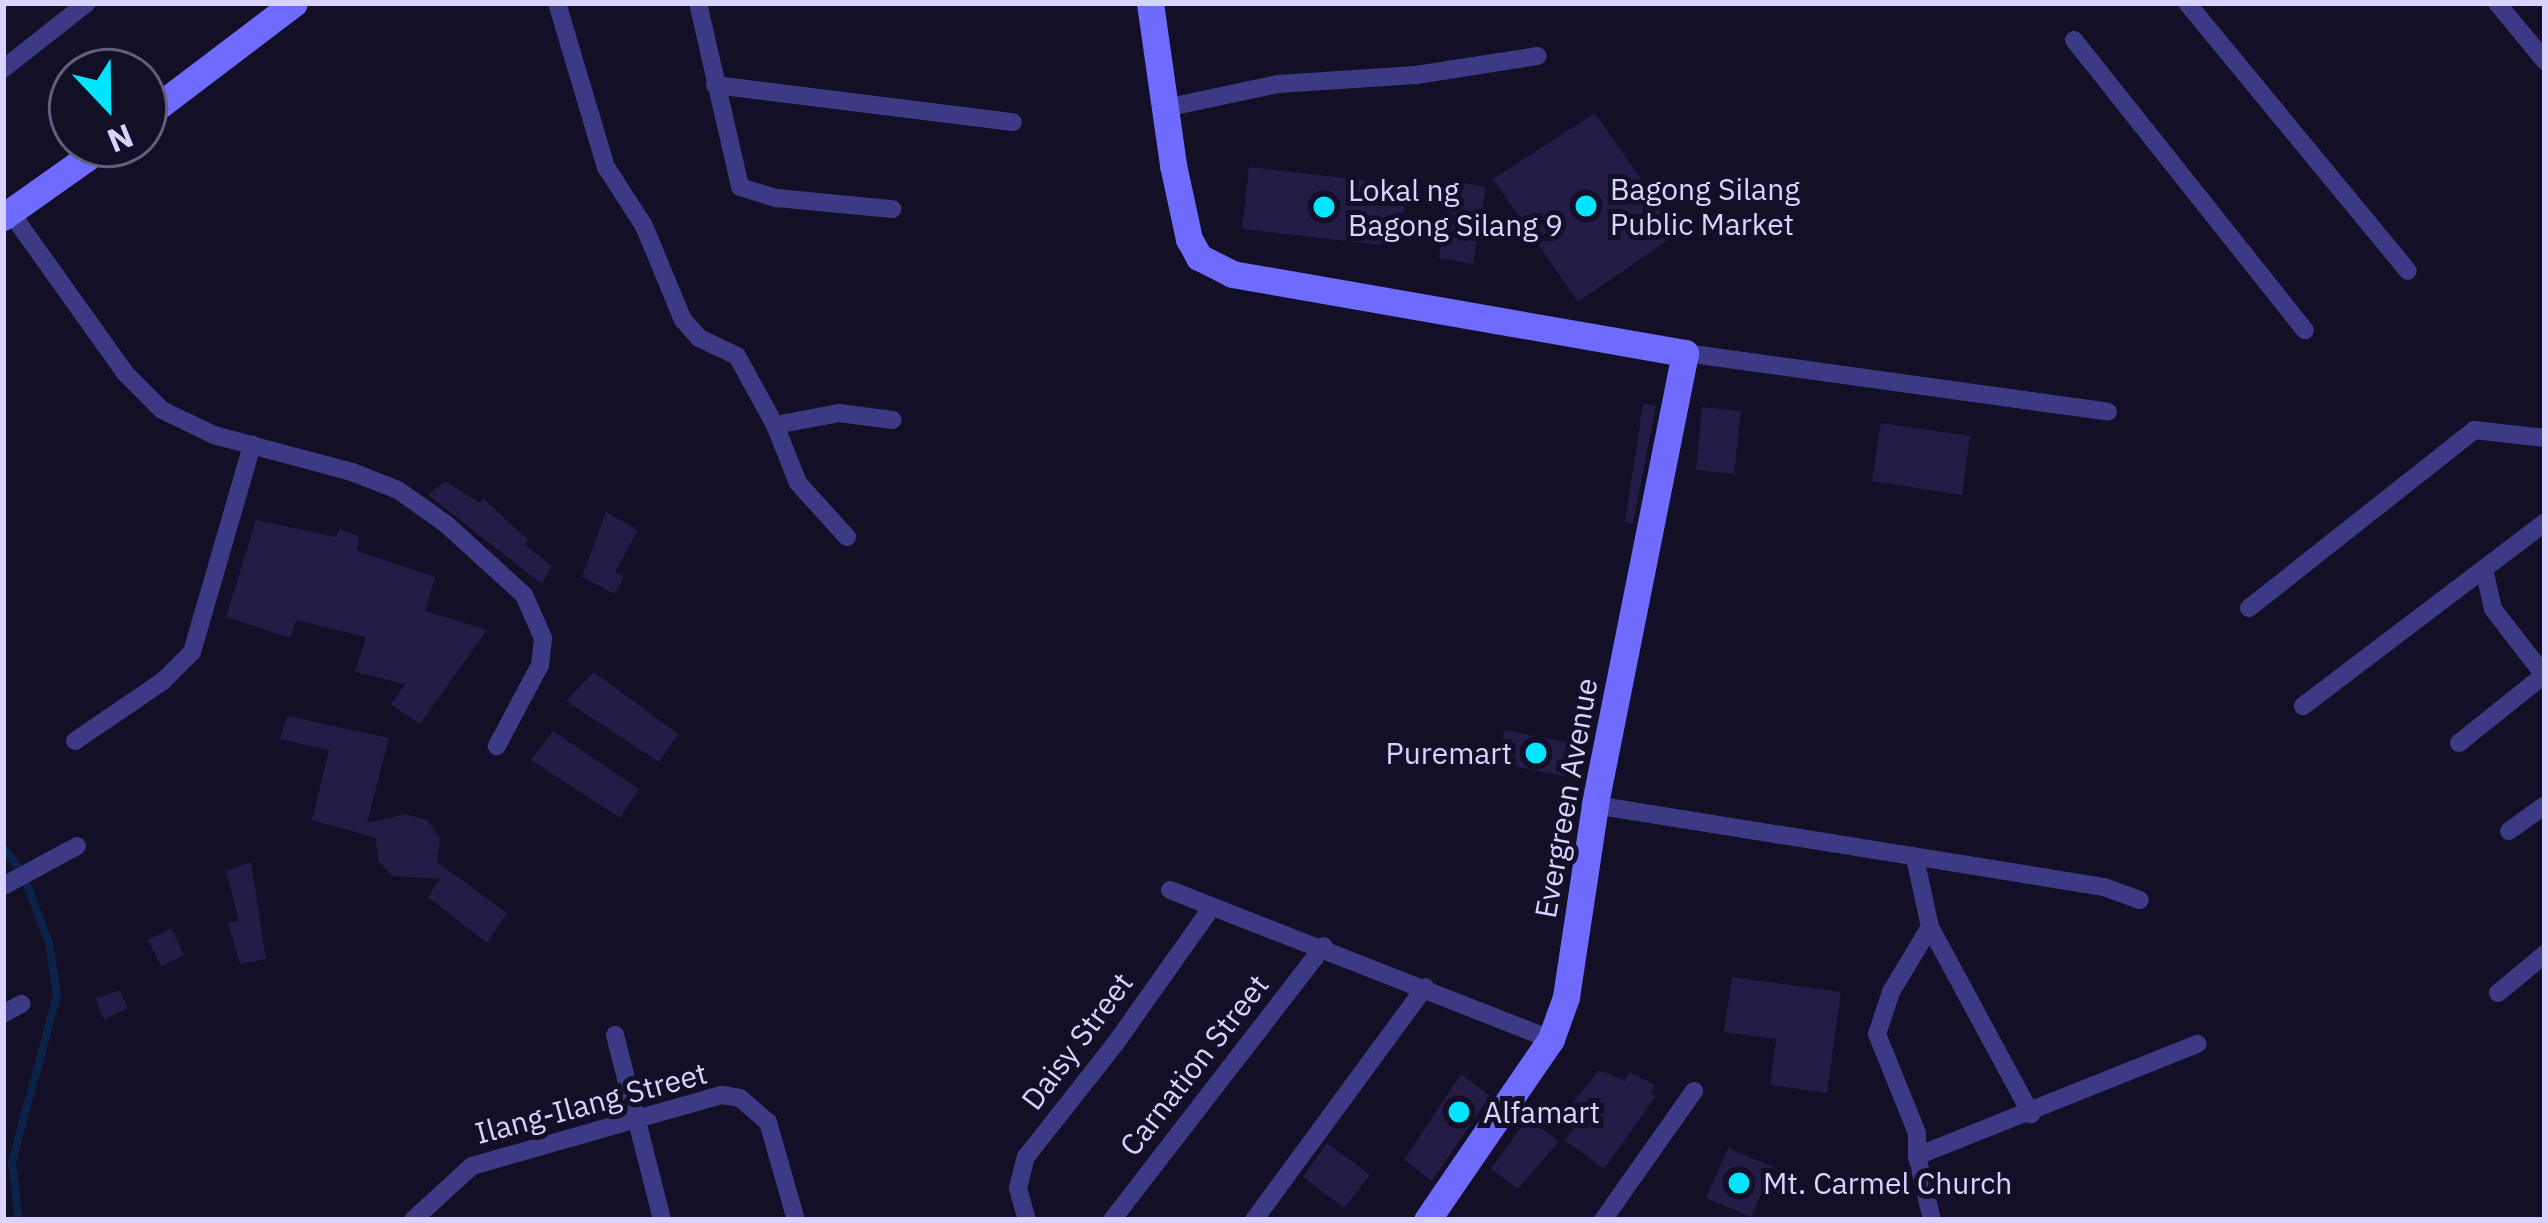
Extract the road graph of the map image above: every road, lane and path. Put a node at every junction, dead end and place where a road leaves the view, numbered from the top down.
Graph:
1 (87, 3) edge
2 (294, 3) edge
3 (557, 3) edge
4 (698, 3) edge
5 (1150, 3) edge
6 (2187, 3) edge
7 (2497, 3) edge
8 (2074, 40) dead end
9 (1538, 56) dead end
10 (2545, 61) edge
11 (3, 70) edge
12 (715, 85) junction
13 (168, 99) edge
14 (1165, 108) junction
15 (1013, 122) dead end
16 (73, 168) edge
17 (892, 209) dead end
18 (7, 215) edge
19 (2408, 272) dead end
20 (2305, 330) dead end
21 (1685, 352) junction
22 (2108, 412) dead end
23 (893, 420) dead end
24 (775, 425) junction
25 (2545, 438) edge
26 (252, 445) junction
27 (2545, 523) edge
28 (847, 537) dead end
29 (2483, 569) junction
30 (2249, 608) dead end
31 (2544, 675) edge
32 (2303, 706) dead end
33 (75, 741) dead end
34 (2459, 743) dead end
35 (497, 746) dead end
36 (2545, 805) edge
37 (1595, 806) junction
38 (2509, 831) dead end
39 (77, 847) dead end
40 (1915, 858) junction
41 (3, 886) edge
42 (1171, 890) dead end
43 (2140, 900) dead end
44 (1212, 907) junction
45 (1930, 928) junction
46 (1324, 946) junction
47 (2545, 954) edge
48 (1425, 987) junction
49 (2498, 993) dead end
50 (22, 1004) dead end
51 (3, 1014) edge
52 (615, 1035) dead end
53 (1551, 1039) junction
54 (2197, 1044) dead end
55 (1694, 1090) dead end
56 (2031, 1114) junction
57 (637, 1121) junction
58 (1917, 1156) junction
59 (413, 1220) edge
60 (662, 1220) edge
61 (796, 1220) edge
62 (1028, 1220) edge
63 (1112, 1220) edge
64 (1254, 1220) edge
65 (1427, 1220) edge
66 (1603, 1220) edge
67 (1932, 1220) edge

1 - 11 street
2 - 13 street
3 - 24 street
4 - 12 street
5 - 14 street
6 - 19 street
7 - 10 street
8 - 20 street
9 - 14 street
12 - 15 street
12 - 17 street
14 - 21 street
16 - 18 street
18 - 26 street
21 - 22 street
21 - 37 street, Evergreen Avenue
23 - 24 street
24 - 28 street
25 - 30 street
26 - 33 street
26 - 35 street
27 - 29 street
29 - 31 street
29 - 32 street
31 - 34 street
36 - 38 street
37 - 40 street
37 - 53 street, Evergreen Avenue
39 - 41 street
40 - 43 street
40 - 45 street
42 - 44 street
44 - 46 street
44 - 62 street, Daisy Street
45 - 56 street
45 - 58 street
46 - 48 street
46 - 63 street, Carnation Street
47 - 49 street
48 - 53 street
48 - 64 street
50 - 51 street
52 - 57 street
53 - 65 street, Evergreen Avenue
54 - 56 street
55 - 66 street
56 - 58 street
57 - 59 street, Ilang-Ilang Street
57 - 60 street
57 - 61 street, Ilang-Ilang Street
58 - 67 street

